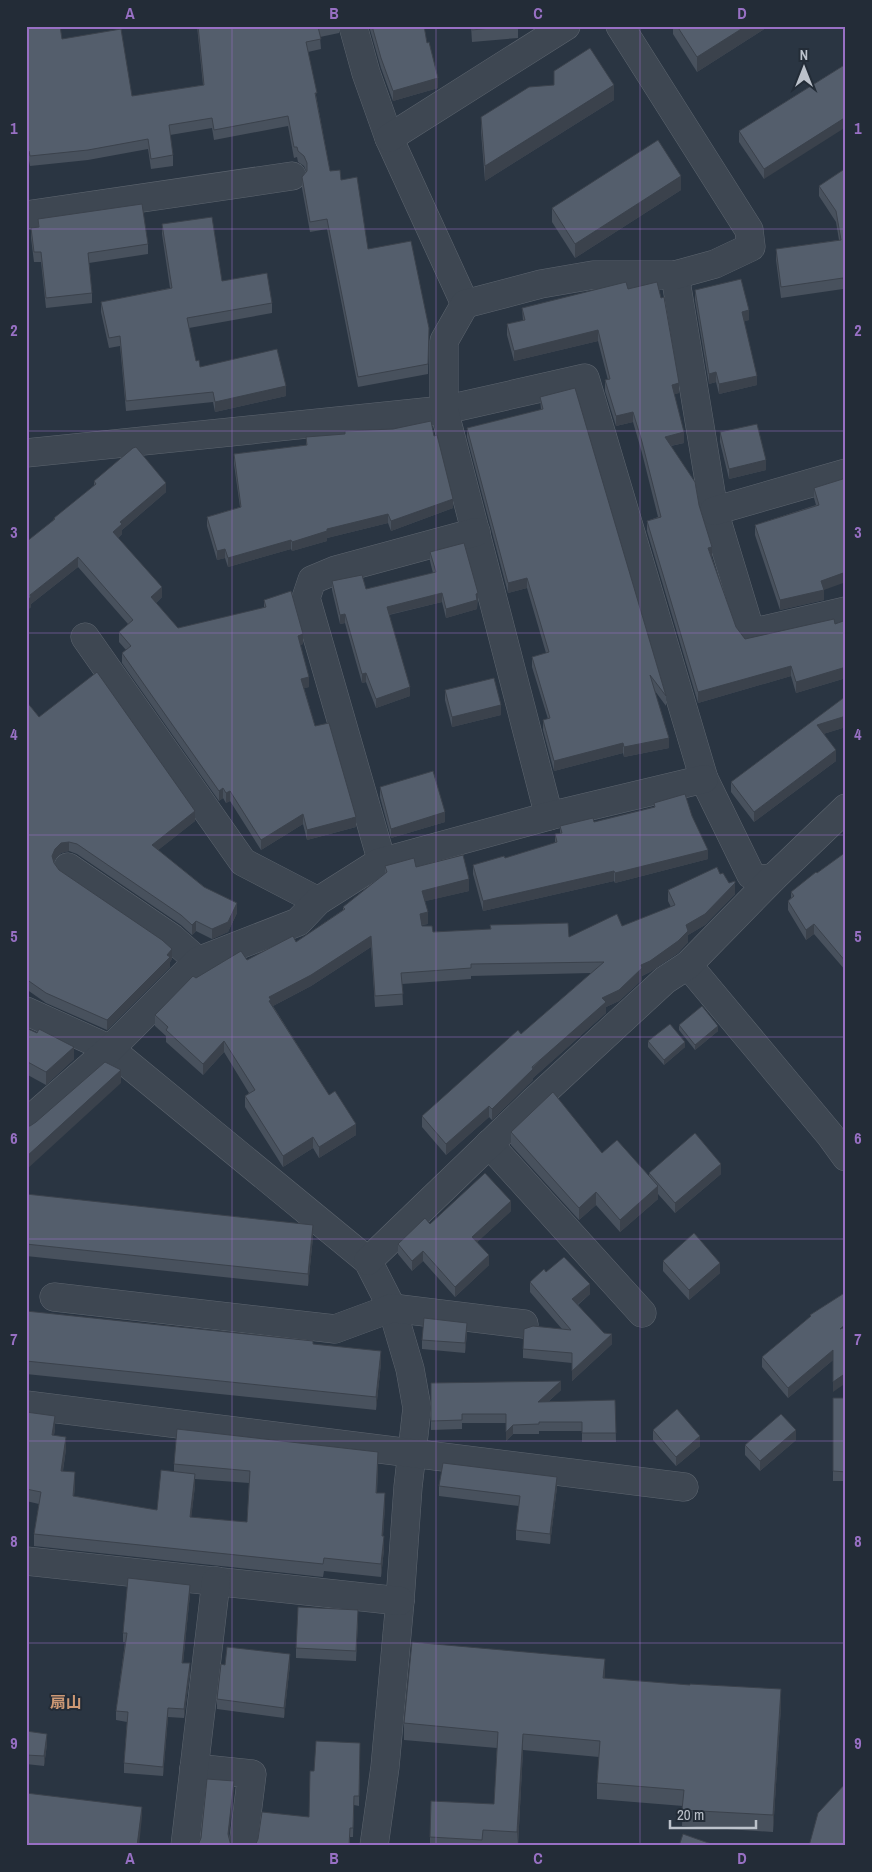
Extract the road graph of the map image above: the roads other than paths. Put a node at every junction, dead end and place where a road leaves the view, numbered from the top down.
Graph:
1 (353, 26) edge
2 (566, 26) edge
3 (620, 26) edge
4 (537, 35) edge
5 (389, 138) junction
6 (292, 176) dead end
7 (26, 215) edge
8 (676, 275) junction
9 (465, 304) junction
10 (444, 410) junction
11 (26, 453) edge
12 (846, 473) edge
13 (714, 511) junction
14 (476, 532) junction
15 (846, 611) edge
16 (85, 637) dead end
17 (704, 779) junction
18 (549, 816) junction
19 (842, 819) edge
20 (382, 862) junction
21 (68, 867) dead end
22 (773, 878) junction
23 (318, 901) junction
24 (198, 961) junction
25 (688, 965) junction
26 (26, 1010) edge
27 (110, 1049) junction
28 (26, 1123) edge
29 (489, 1144) junction
30 (846, 1157) edge
31 (368, 1262) junction
32 (54, 1297) dead end
33 (392, 1308) junction
34 (642, 1313) dead end
35 (524, 1324) dead end
36 (26, 1405) edge
37 (412, 1452) junction
38 (684, 1487) dead end
39 (26, 1561) edge
40 (216, 1581) junction
41 (400, 1601) junction
42 (194, 1768) junction
43 (185, 1846) edge
44 (243, 1846) edge
45 (374, 1846) edge

1 - 5 street
2 - 4 street
3 - 8 street
4 - 5 street
5 - 9 street
6 - 7 street
8 - 9 street
8 - 13 street
9 - 10 street
10 - 11 street
10 - 14 street
10 - 17 street
12 - 13 street
13 - 15 street
14 - 18 street
14 - 20 street
16 - 23 street
17 - 18 street
17 - 22 street
18 - 20 street
19 - 22 street
20 - 23 street
21 - 24 street
22 - 25 street
23 - 24 street
24 - 27 street
25 - 29 street
25 - 30 street
26 - 27 street
27 - 28 street
27 - 31 street
29 - 31 street
29 - 34 street
31 - 33 street
32 - 33 street
33 - 35 street
33 - 37 street
36 - 37 street
37 - 38 street
37 - 41 street
39 - 40 street
40 - 41 street
40 - 42 street
41 - 45 street
42 - 43 street
42 - 44 street

